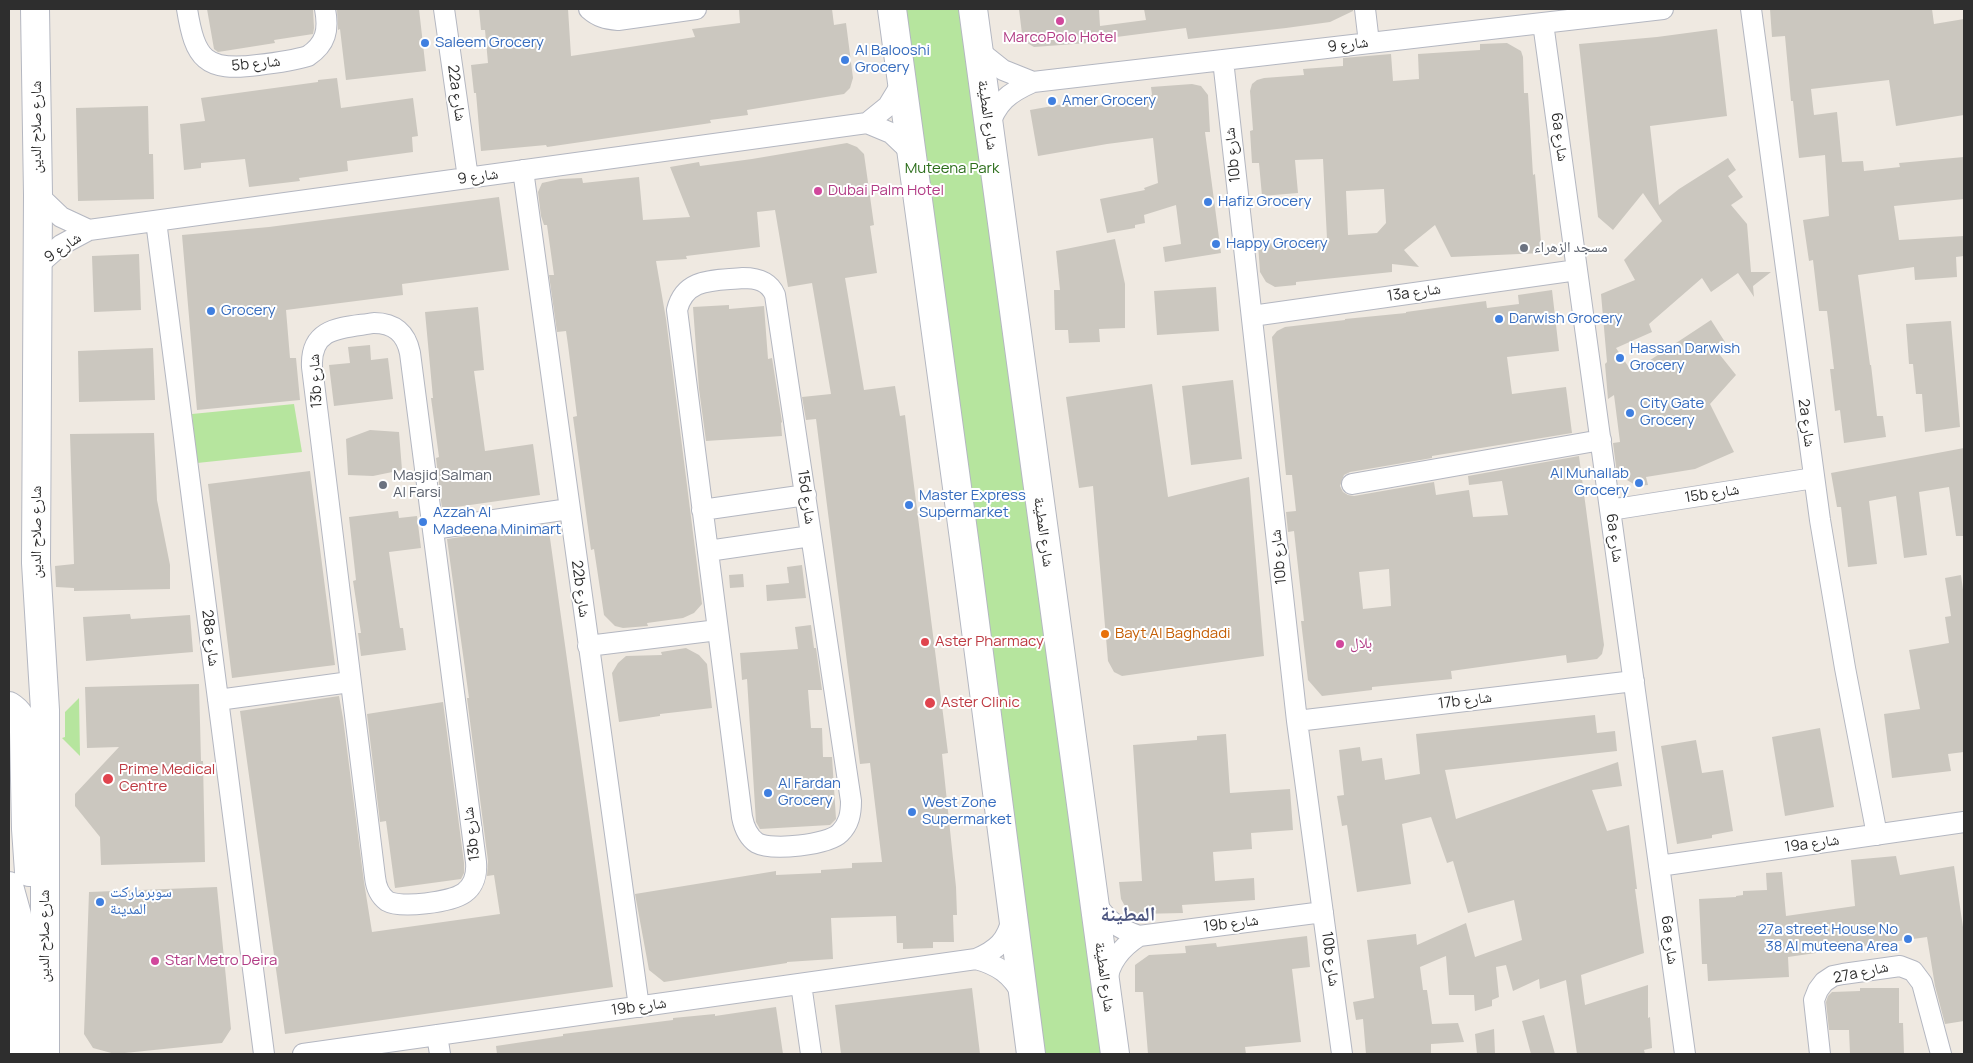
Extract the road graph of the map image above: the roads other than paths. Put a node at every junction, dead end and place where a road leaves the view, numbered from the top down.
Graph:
1 (35, 9) edge
2 (187, 9) edge
3 (325, 9) edge
4 (444, 9) edge
5 (588, 9) edge
6 (696, 9) edge
7 (892, 9) edge
8 (972, 9) edge
9 (1365, 9) edge
10 (1663, 9) edge
11 (1751, 9) edge
12 (1543, 22) junction
13 (1369, 43) junction
14 (978, 50) junction
15 (1223, 60) junction
16 (1033, 82) junction
17 (902, 83) junction
18 (866, 123) junction
19 (988, 128) junction
20 (911, 152) junction
21 (522, 170) junction
22 (468, 178) junction
23 (38, 195) junction
24 (156, 221) junction
25 (90, 230) junction
26 (37, 266) junction
27 (1577, 270) junction
28 (1252, 316) junction
29 (1601, 440) junction
30 (1814, 478) junction
31 (1352, 484) dead end
32 (806, 495) junction
33 (569, 508) junction
34 (702, 510) junction
35 (1610, 510) junction
36 (433, 529) junction
37 (812, 536) junction
38 (708, 551) junction
39 (718, 630) junction
40 (588, 646) junction
41 (1634, 681) junction
42 (350, 682) junction
43 (218, 700) junction
44 (9, 706) edge
45 (1297, 721) junction
46 (1964, 822) edge
47 (1877, 835) junction
48 (1659, 866) junction
49 (9, 886) edge
50 (1094, 899) junction
51 (1323, 912) junction
52 (1012, 913) junction
53 (44, 926) junction
54 (1139, 936) junction
55 (976, 959) junction
56 (801, 984) junction
57 (1106, 992) junction
58 (1024, 996) junction
59 (638, 1007) junction
60 (439, 1045) edge
61 (50, 1048) edge
62 (22, 1054) edge
63 (264, 1054) edge
64 (303, 1054) edge
65 (811, 1054) edge
66 (1031, 1054) edge
67 (1115, 1054) edge
68 (1342, 1054) edge
69 (1685, 1054) edge
70 (1820, 1054) edge
71 (1942, 1054) edge

1 - 23 street, شارع صلاح الدين
2 - 3 street, 5b شارع
4 - 22 street, 22a شارع
5 - 6 street
7 - 17 street
8 - 14 street, شارع المطينة
9 - 13 street
10 - 12 street, شارع 9
11 - 30 street, 2a شارع
12 - 13 street, شارع 9
12 - 27 street, 6a شارع
13 - 15 street, شارع 9
14 - 16 street, شارع 9
14 - 19 street, شارع المطينة
15 - 16 street, شارع 9
15 - 28 street, 10b شارع
16 - 19 street, شارع 9
17 - 18 street, شارع 9
17 - 20 street
18 - 20 street
18 - 21 street, شارع 9
19 - 50 street, شارع المطينة
20 - 52 street
21 - 22 street, شارع 9
21 - 33 street, 22b شارع
22 - 24 street, شارع 9
23 - 25 street, شارع 9
23 - 26 street, شارع صلاح الدين
24 - 25 street, شارع 9
24 - 43 street, 28a شارع
25 - 26 street, شارع 9
26 - 53 street, شارع صلاح الدين
27 - 28 street, 13a شارع
27 - 29 street, 6a شارع
28 - 45 street, 10b شارع
29 - 31 street
29 - 35 street, 6a شارع
30 - 35 street, 15b شارع
30 - 47 street, 2a شارع
32 - 34 street
32 - 34 street, 15d شارع
32 - 37 street, 15d شارع
33 - 36 street
33 - 40 street, 22b شارع
34 - 38 street, 15d شارع
35 - 41 street, 6a شارع
36 - 42 street, 13b شارع
36 - 42 street, 13b شارع
37 - 38 street
37 - 39 street, 15d شارع
38 - 39 street, 15d شارع
39 - 40 street
40 - 59 street, 22b شارع
41 - 45 street, 17b شارع
41 - 48 street, 6a شارع
42 - 43 street
43 - 63 street, 28a شارع
44 - 53 street
45 - 51 street, 10b شارع
46 - 47 street, 19a شارع
47 - 48 street, 19a شارع
48 - 69 street, 6a شارع
49 - 62 street
50 - 54 street
50 - 57 street, شارع المطينة
51 - 54 street, 19b شارع
51 - 68 street, 10b شارع
52 - 55 street, 19b شارع
52 - 58 street
53 - 61 street, شارع صلاح الدين
54 - 57 street
55 - 56 street, 19b شارع
55 - 58 street, 19b شارع
56 - 59 street, 19b شارع
56 - 65 street
57 - 67 street, شارع المطينة
58 - 66 street
59 - 60 street, 19b شارع
60 - 64 street, 19b شارع
70 - 71 street, 27a شارع

